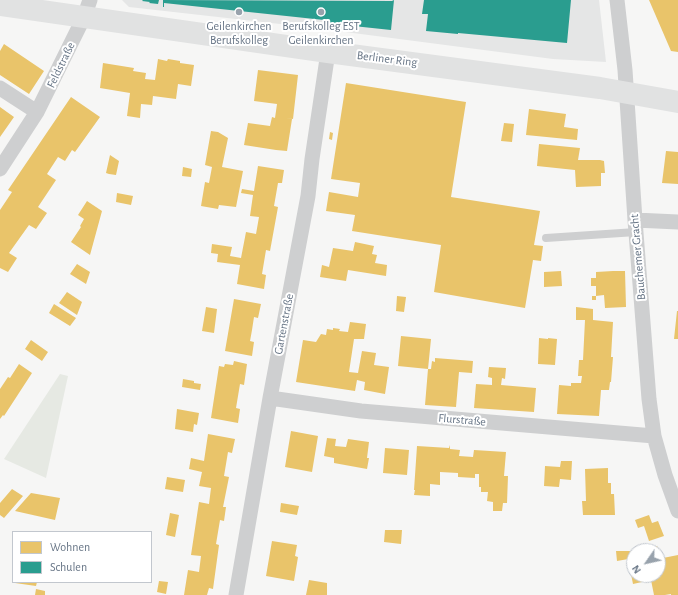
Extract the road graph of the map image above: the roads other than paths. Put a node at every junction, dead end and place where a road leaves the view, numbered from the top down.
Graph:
1 (617, 0) edge
2 (0, 5) edge
3 (87, 9) edge
4 (328, 52) junction
5 (0, 88) edge
6 (678, 102) edge
7 (37, 112) junction
8 (0, 169) edge
9 (678, 222) edge
10 (636, 226) junction
11 (546, 238) dead end
12 (270, 398) junction
13 (654, 436) junction
14 (678, 510) edge
15 (236, 595) edge

1 - 10 street, Bauchemer Gracht
2 - 3 main road, Berliner Ring
3 - 4 main road, Berliner Ring
3 - 7 street, Feldstraße
4 - 6 main road, Berliner Ring
4 - 12 street, Gartenstraße
5 - 7 street
7 - 8 street, Feldstraße
9 - 10 street
10 - 11 lane
10 - 13 street, Bauchemer Gracht
12 - 13 street, Flurstraße
12 - 15 street, Gartenstraße
13 - 14 street, Bauchemer Gracht

